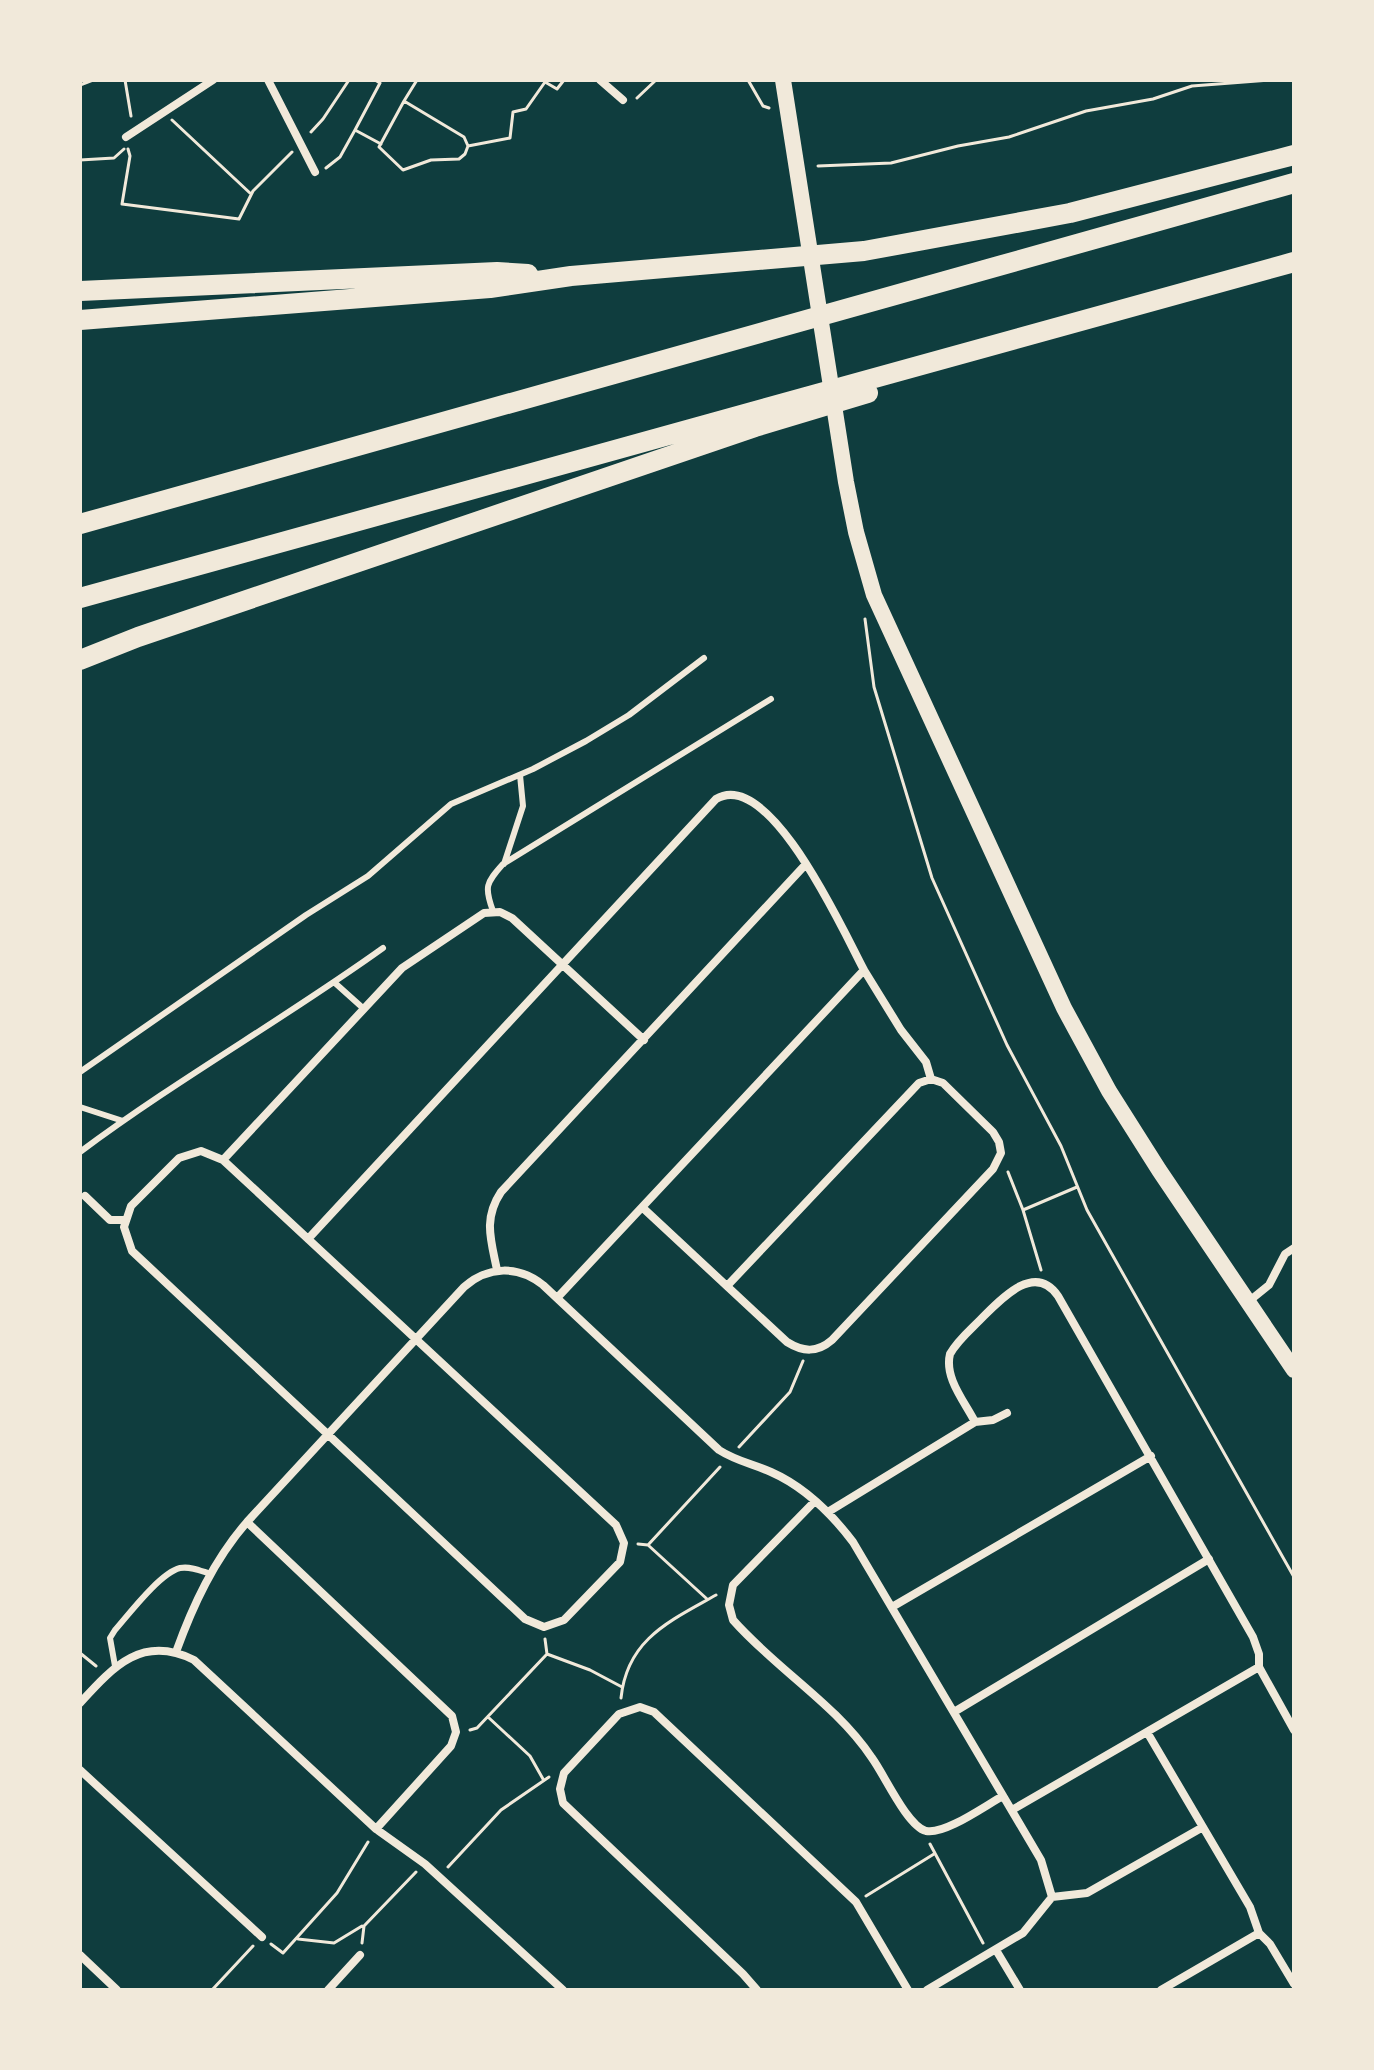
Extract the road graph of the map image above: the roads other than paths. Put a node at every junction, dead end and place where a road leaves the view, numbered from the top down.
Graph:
1 (213, 80) edge
2 (268, 80) edge
3 (600, 80) edge
4 (783, 80) edge
5 (623, 100) road end
6 (126, 137) dead end
7 (1294, 155) edge
8 (315, 172) road end
9 (1294, 183) edge
10 (1294, 262) edge
11 (571, 276) junction
12 (80, 291) edge
13 (80, 320) edge
14 (1089, 321) junction
15 (80, 524) edge
16 (80, 598) edge
17 (704, 658) dead end
18 (80, 660) edge
19 (771, 699) dead end
20 (520, 775) junction
21 (503, 864) junction
22 (806, 864) junction
23 (493, 911) junction
24 (383, 948) dead end
25 (563, 964) junction
26 (864, 970) junction
27 (335, 983) junction
28 (364, 1009) junction
29 (644, 1040) junction
30 (80, 1072) edge
31 (931, 1079) junction
32 (80, 1107) edge
33 (123, 1121) junction
34 (80, 1152) edge
35 (223, 1160) junction
36 (85, 1196) dead end
37 (643, 1208) junction
38 (125, 1220) junction
39 (308, 1239) junction
40 (1294, 1248) edge
41 (497, 1270) junction
42 (727, 1286) junction
43 (557, 1298) junction
44 (1248, 1302) junction
45 (418, 1338) junction
46 (1294, 1370) edge
47 (1007, 1413) dead end
48 (975, 1422) junction
49 (328, 1435) junction
50 (1151, 1456) junction
51 (815, 1501) junction
52 (828, 1512) junction
53 (247, 1522) junction
54 (1209, 1559) junction
55 (211, 1574) junction
56 (892, 1607) junction
57 (176, 1652) junction
58 (115, 1666) junction
59 (1259, 1667) junction
60 (80, 1703) edge
61 (954, 1712) junction
62 (1294, 1730) edge
63 (1147, 1732) junction
64 (80, 1770) edge
65 (1003, 1796) junction
66 (1012, 1810) junction
67 (1203, 1827) junction
68 (376, 1829) junction
69 (1052, 1897) junction
70 (1259, 1933) junction
71 (262, 1937) road end
72 (993, 1952) junction
73 (80, 1955) edge
74 (360, 1955) road end
75 (1294, 1984) edge
76 (558, 1988) edge
77 (117, 1990) edge
78 (328, 1990) edge
79 (757, 1990) edge
80 (908, 1990) edge
81 (927, 1990) edge
82 (1020, 1990) edge
83 (1161, 1990) edge

1 - 6 street
2 - 8 street
3 - 5 street
4 - 44 main road
7 - 11 highway
9 - 15 highway
10 - 14 highway
11 - 12 highway
11 - 13 highway
14 - 16 highway
14 - 18 highway
17 - 20 lane
19 - 21 lane
20 - 21 lane
20 - 30 lane
21 - 23 lane
22 - 25 street
22 - 26 street
22 - 29 street
23 - 25 street
23 - 28 street
24 - 27 lane
25 - 29 street
25 - 39 street
26 - 31 street
26 - 37 street
27 - 28 lane
27 - 33 lane
28 - 35 street
29 - 41 street
31 - 42 street
31 - 42 street
32 - 33 lane
33 - 34 lane
35 - 38 street
35 - 39 street
36 - 38 street
37 - 42 street
37 - 43 street
38 - 49 street
39 - 45 street
40 - 44 street
41 - 43 street
41 - 45 street
43 - 51 street
44 - 46 main road
45 - 49 street
45 - 49 street
47 - 48 street
48 - 50 street
48 - 52 street
49 - 53 street
50 - 54 street
50 - 56 street
51 - 52 street
51 - 65 street
52 - 56 street
53 - 55 street
53 - 68 street
54 - 59 street
54 - 61 street
55 - 57 street
55 - 58 lane
56 - 61 street
57 - 58 street
57 - 68 street
58 - 60 street
59 - 62 street
59 - 63 street
61 - 65 street
63 - 66 street
63 - 67 street
64 - 71 street
65 - 66 street
66 - 69 street
67 - 69 street
67 - 70 street
68 - 76 street
69 - 72 street
70 - 75 street
70 - 83 street
72 - 81 street
72 - 82 street
73 - 77 street
74 - 78 street
79 - 80 street

